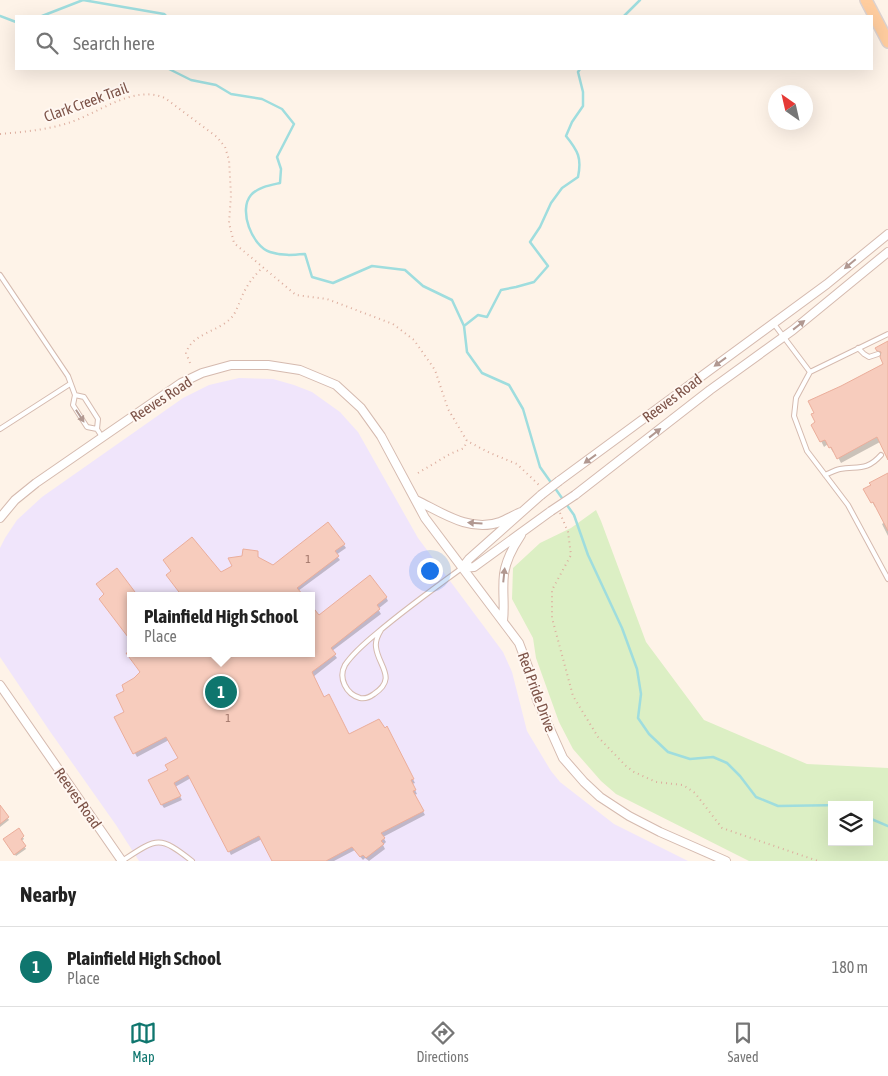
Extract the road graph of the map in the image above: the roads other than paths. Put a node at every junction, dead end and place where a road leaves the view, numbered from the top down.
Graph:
1 (866, 0) edge
2 (888, 42) edge
3 (888, 234) edge
4 (888, 252) edge
5 (0, 275) edge
6 (773, 323) junction
7 (888, 334) edge
8 (784, 336) junction
9 (858, 348) junction
10 (878, 354) dead end
11 (810, 372) junction
12 (70, 384) junction
13 (75, 395) junction
14 (0, 429) edge
15 (98, 429) junction
16 (102, 437) junction
17 (881, 456) dead end
18 (825, 475) junction
19 (415, 499) junction
20 (521, 512) junction
21 (0, 518) edge
22 (522, 534) junction
23 (462, 568) junction
24 (888, 578) edge
25 (503, 621) junction
26 (381, 630) junction
27 (0, 685) edge
28 (122, 861) edge
29 (192, 861) edge
30 (726, 861) edge

1 - 2 main road
3 -> 6 street, Reeves Road
8 -> 4 street, Reeves Road
5 - 12 lane
6 - 8 lane
6 -> 20 street, Reeves Road, bridge
7 - 9 lane
8 - 11 lane
22 -> 8 street, Reeves Road, bridge
9 - 10 lane
9 - 11 lane
11 - 18 lane
12 - 13 lane
12 - 14 lane
13 - 15 lane
13 -> 15 lane
15 - 16 lane
16 - 19 street, Reeves Road
16 - 21 street, Reeves Road
17 - 18 lane
18 - 24 lane
20 -> 19 street
19 - 23 street, Reeves Road
20 - 23 street, Reeves Road
22 - 23 street, Reeves Road
25 -> 22 street
23 - 25 street, Red Pride Drive
23 - 26 lane
25 - 30 street, Red Pride Drive
26 - 26 lane
27 - 28 street, Reeves Road
28 - 29 lane

